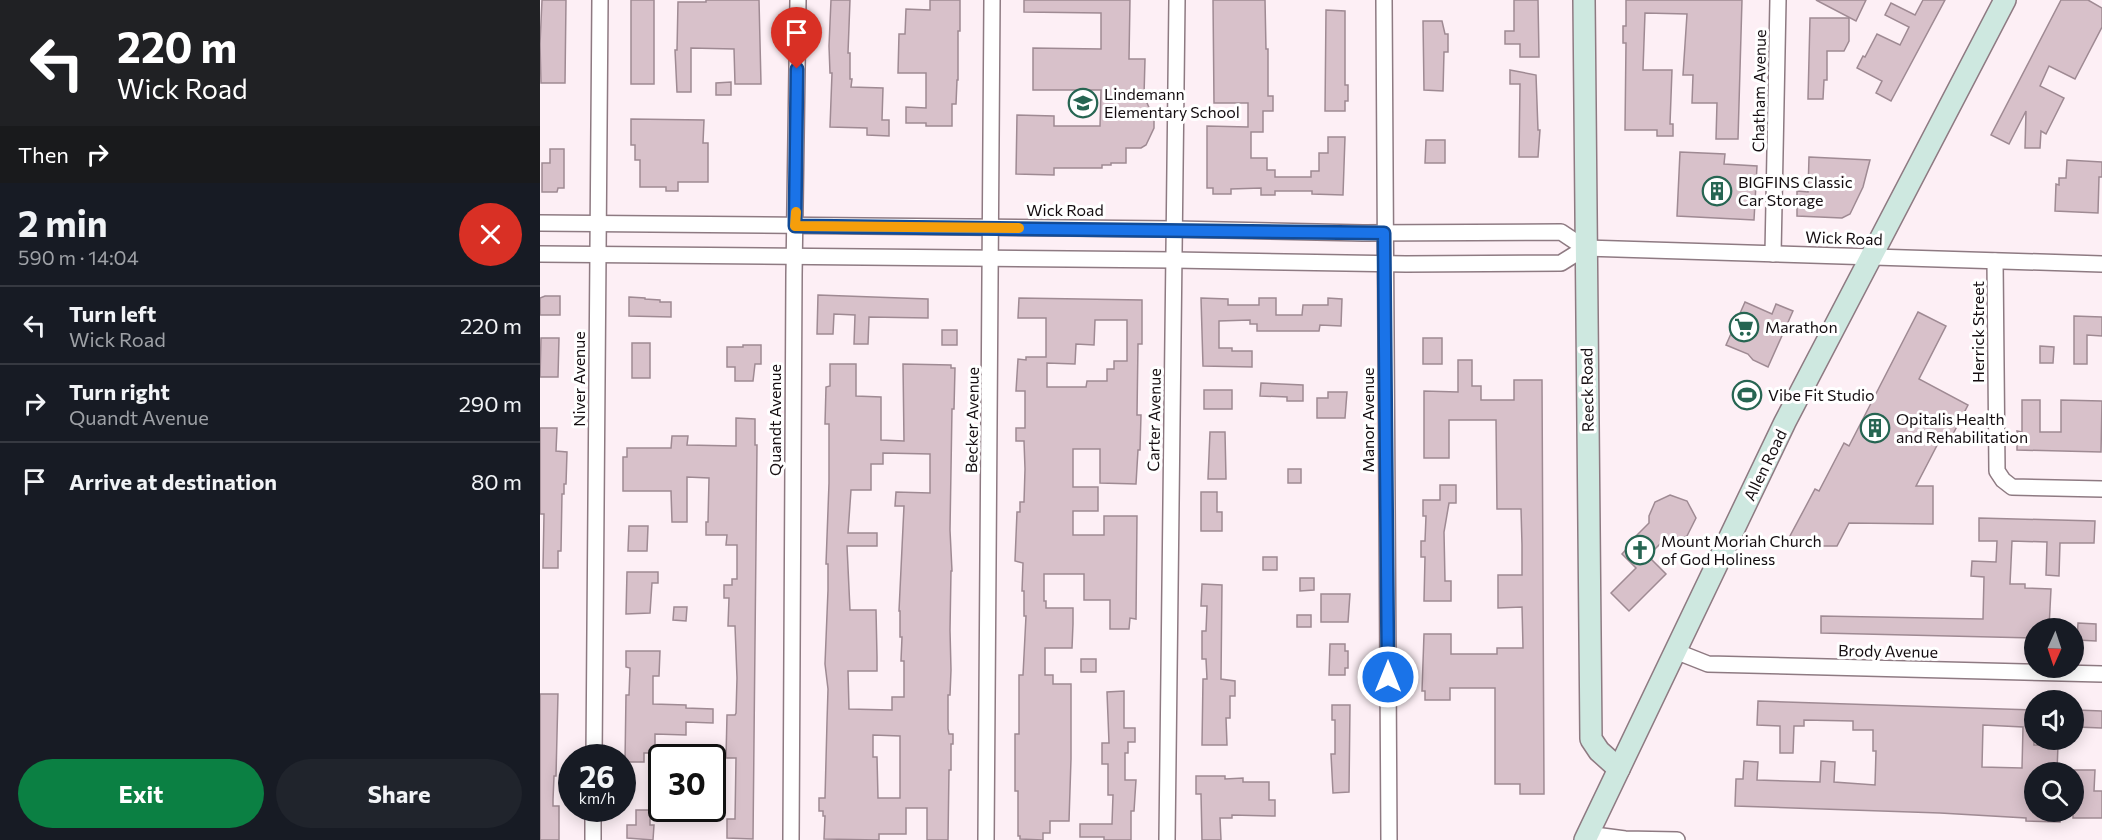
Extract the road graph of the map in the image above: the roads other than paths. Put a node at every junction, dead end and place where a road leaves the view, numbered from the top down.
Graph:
1 (600, 0) edge
2 (798, 0) edge
3 (992, 0) edge
4 (1177, 0) edge
5 (1384, 0) edge
6 (1584, 0) edge
7 (1778, 0) edge
8 (2005, 0) edge
9 (540, 223) edge
10 (598, 224) junction
11 (795, 226) junction
12 (992, 228) junction
13 (1174, 229) junction
14 (1384, 233) junction
15 (1585, 248) junction
16 (540, 254) edge
17 (1773, 254) junction
18 (598, 255) junction
19 (794, 257) junction
20 (1872, 257) junction
21 (992, 258) junction
22 (1174, 260) junction
23 (1995, 261) junction
24 (1385, 264) junction
25 (2102, 264) edge
26 (2102, 489) edge
27 (1675, 651) junction
28 (2102, 675) edge
29 (594, 744) edge
30 (1619, 769) junction
31 (593, 822) edge
32 (1586, 837) edge
33 (593, 840) edge
34 (791, 840) edge
35 (986, 840) edge
36 (1167, 840) edge
37 (1389, 840) edge
38 (1677, 840) edge

1 - 10 street, Niver Avenue
2 - 11 street, Quandt Avenue
3 - 12 street, Becker Avenue
4 - 13 street, Carter Avenue
5 - 14 street, Manor Avenue
6 - 15 main road, Reeck Road
7 - 17 street, Chatham Avenue
8 - 20 main road, Allen Road
9 - 10 street, Wick Road
10 - 11 street, Wick Road
10 - 18 street, Niver Avenue
11 - 12 street, Wick Road
11 - 19 street, Quandt Avenue
12 - 13 street, Wick Road
12 - 21 street, Becker Avenue
13 - 14 street, Wick Road
13 - 22 street, Carter Avenue
14 - 15 street, Wick Road
14 - 24 street, Manor Avenue
15 - 17 street, Wick Road
15 - 24 street
15 - 30 main road, Reeck Road
16 - 18 street
17 - 20 street, Wick Road
18 - 19 street
18 - 29 street, Niver Avenue
19 - 21 street
19 - 34 street, Quandt Avenue
20 - 23 street, Wick Road
20 - 27 main road, Allen Road
21 - 22 street
21 - 35 street, Becker Avenue
22 - 24 street
22 - 36 street, Carter Avenue
23 - 25 street, Wick Road
23 - 26 street, Herrick Street
24 - 37 street, Manor Avenue
27 - 28 street, Brody Avenue
27 - 30 main road, Allen Road
30 - 32 main road, Allen Road
31 - 33 street
32 - 38 street

